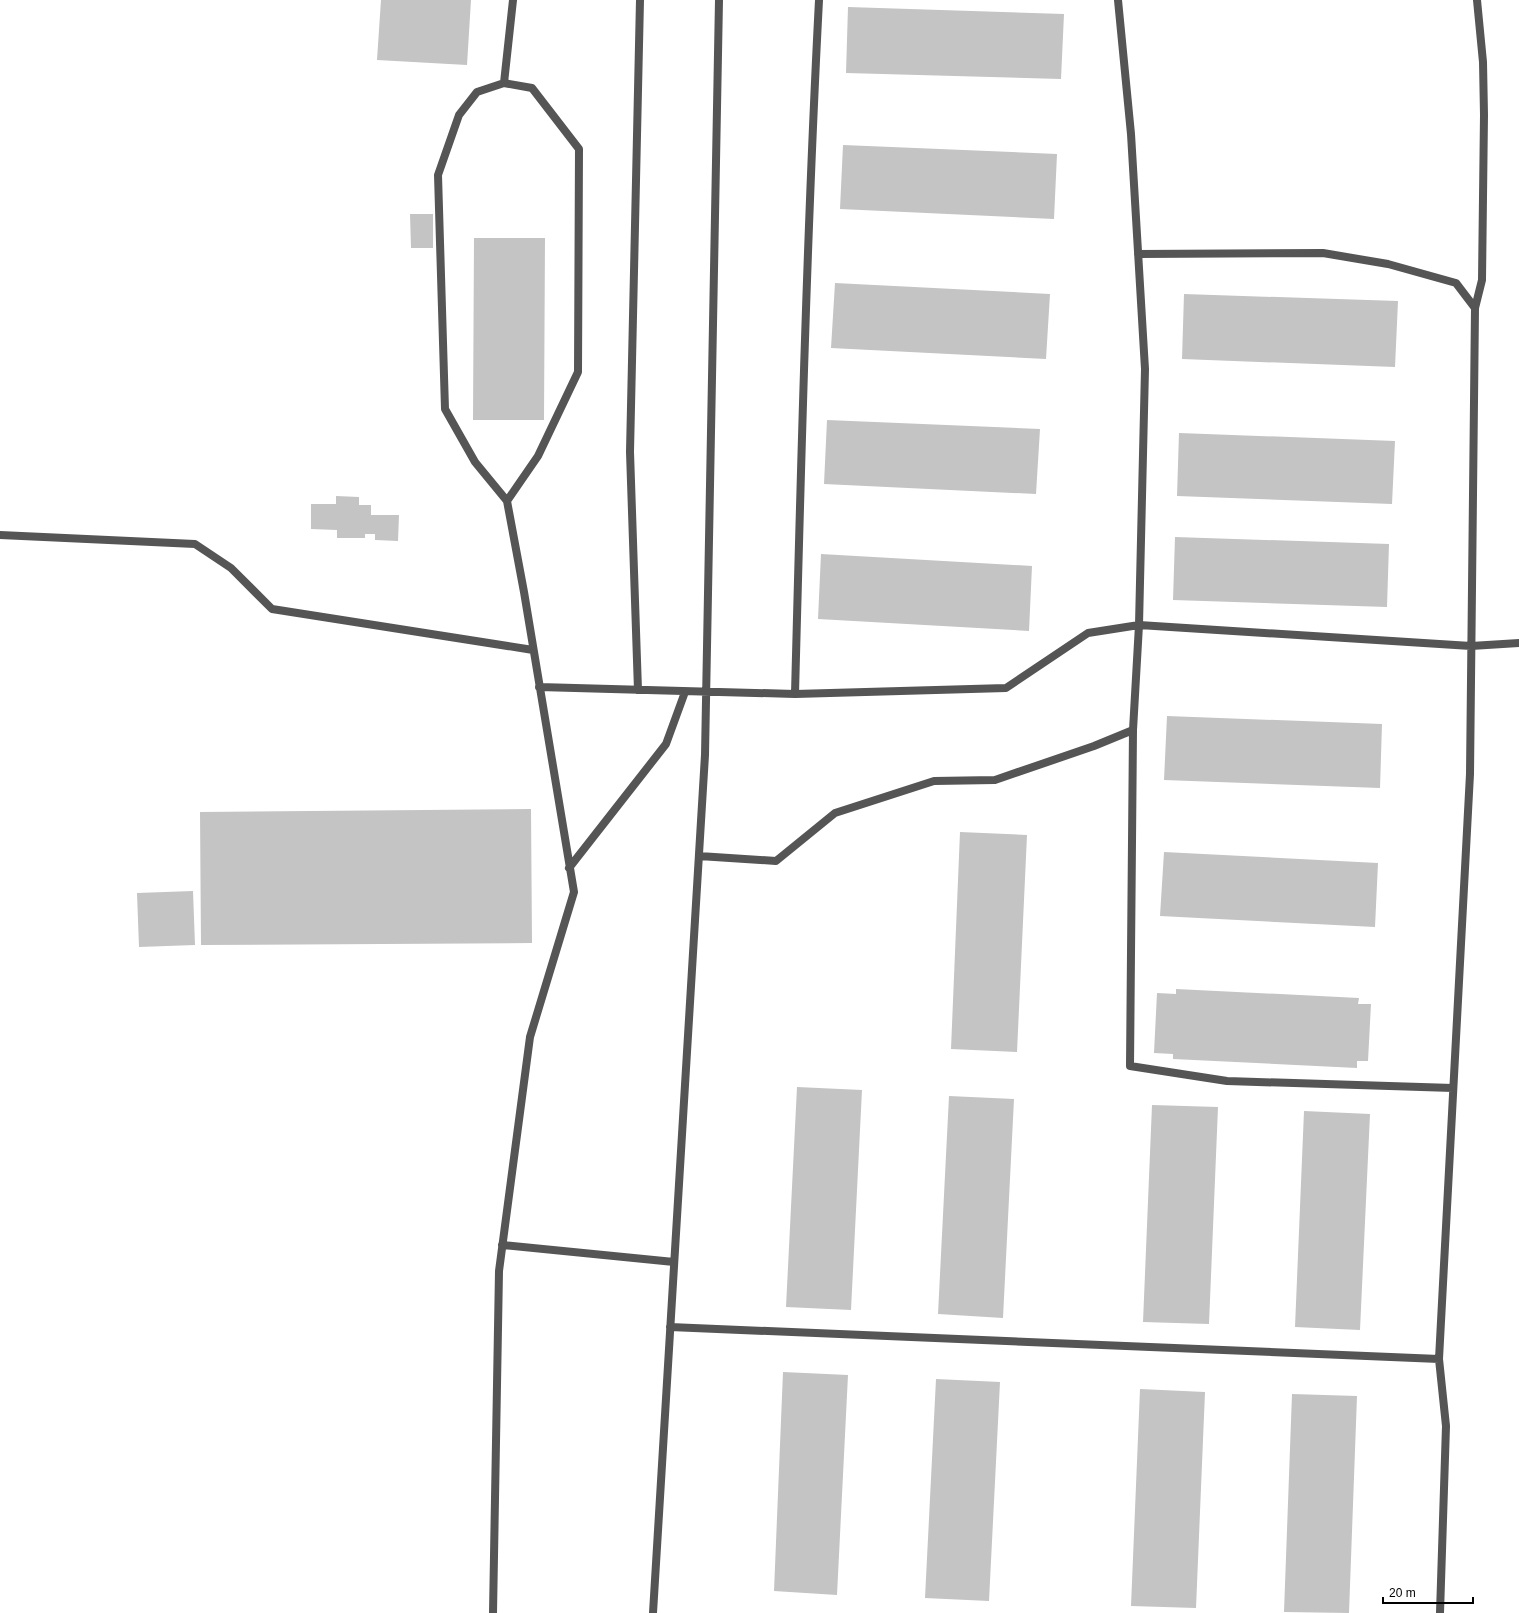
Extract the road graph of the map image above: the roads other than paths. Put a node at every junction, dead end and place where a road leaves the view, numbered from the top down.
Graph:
1 (513, 0) edge
2 (640, 0) edge
3 (719, 0) edge
4 (819, 0) edge
5 (1118, 0) edge
6 (1477, 0) edge
7 (504, 82) junction
8 (1138, 254) junction
9 (1475, 308) junction
10 (507, 501) junction
11 (0, 535) edge
12 (1139, 625) junction
13 (1519, 643) edge
14 (1471, 646) junction
15 (533, 650) junction
16 (539, 687) junction
17 (638, 690) junction
18 (684, 692) junction
19 (706, 692) junction
20 (796, 694) junction
21 (1133, 730) junction
22 (699, 856) junction
23 (570, 868) junction
24 (1453, 1088) junction
25 (502, 1245) junction
26 (674, 1262) junction
27 (670, 1327) junction
28 (1439, 1359) junction
29 (493, 1613) edge
30 (653, 1613) edge
31 (1440, 1613) edge

1 - 7 lane
2 - 17 lane
3 - 19 lane
4 - 20 lane
5 - 8 lane
6 - 9 lane
7 - 10 lane
7 - 10 lane
8 - 9 lane
8 - 12 lane
9 - 14 lane
10 - 15 lane
11 - 15 lane
12 - 14 lane
12 - 20 lane
12 - 21 lane
13 - 14 lane
14 - 24 lane
15 - 16 lane
16 - 17 lane
16 - 23 lane
17 - 18 lane
18 - 19 lane
18 - 23 lane
19 - 20 lane
19 - 22 lane
21 - 22 lane
21 - 24 lane
22 - 26 lane
23 - 25 lane
24 - 28 lane
25 - 26 lane
25 - 29 lane
26 - 27 lane
27 - 28 lane
27 - 30 lane
28 - 31 lane

